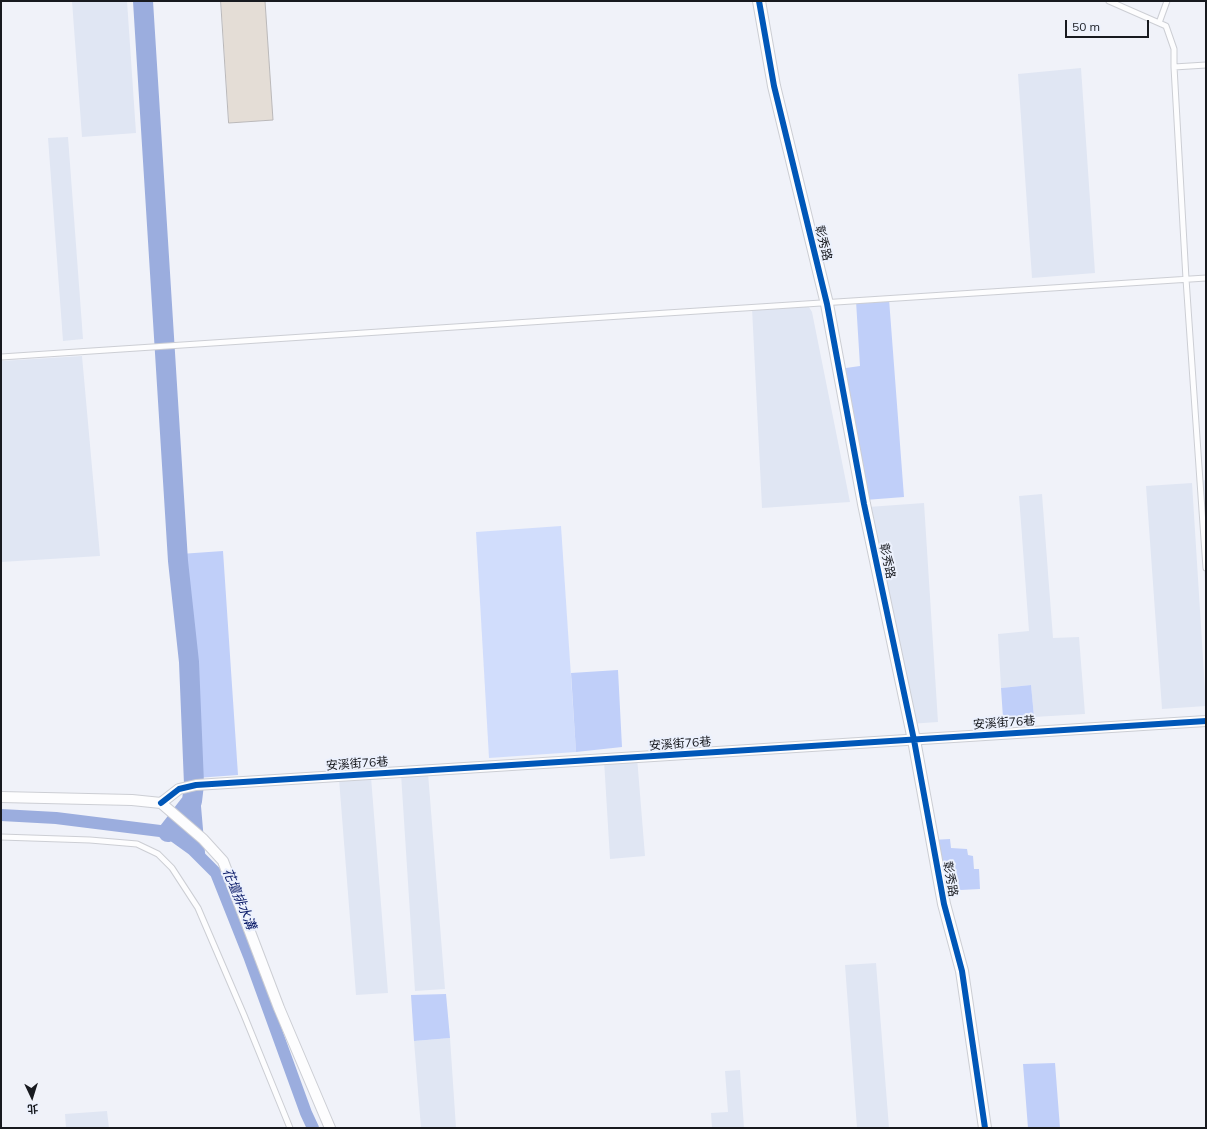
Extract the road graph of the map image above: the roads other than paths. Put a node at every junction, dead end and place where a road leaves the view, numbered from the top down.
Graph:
1 (758, 1) edge
2 (1109, 1) edge
3 (1166, 1) edge
4 (1159, 23) junction
5 (1206, 65) edge
6 (1174, 67) junction
7 (1206, 278) edge
8 (1186, 279) junction
9 (827, 304) junction
10 (1, 356) edge
11 (1206, 568) edge
12 (1206, 721) edge
13 (914, 740) junction
14 (1, 798) edge
15 (161, 803) junction
16 (1, 837) edge
17 (290, 1128) edge
18 (330, 1128) edge
19 (985, 1128) edge

1 - 9 street, 彰秀路
2 - 4 lane
3 - 4 lane
4 - 6 lane
5 - 6 lane
6 - 8 lane
7 - 8 lane
8 - 9 lane
8 - 11 lane
9 - 10 lane
9 - 13 street, 彰秀路
12 - 13 street, 安溪街76巷
13 - 15 street, 安溪街76巷
13 - 19 street, 彰秀路
14 - 15 street
15 - 18 street
16 - 17 lane

